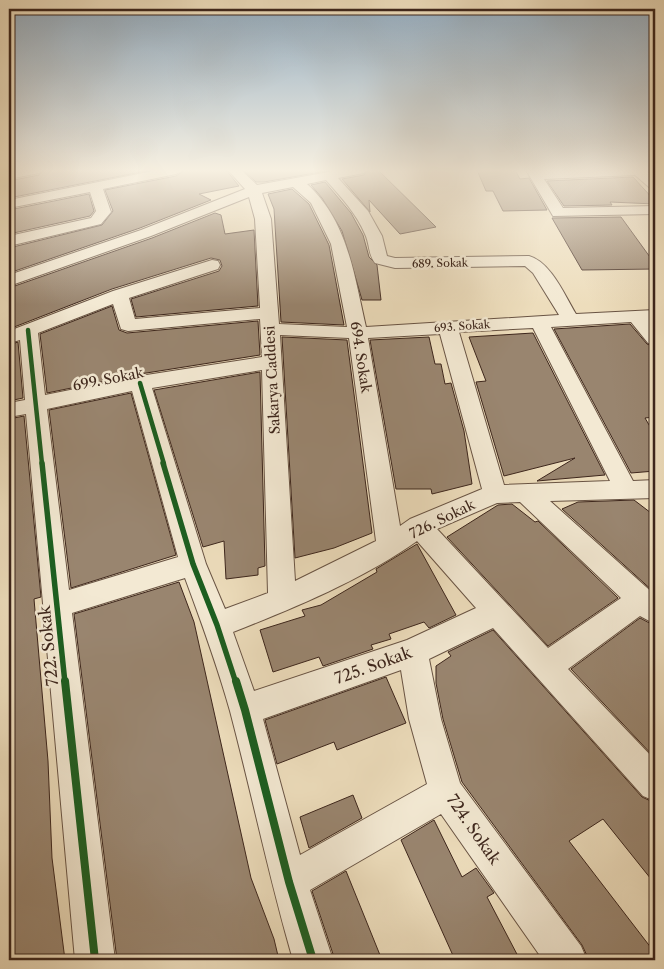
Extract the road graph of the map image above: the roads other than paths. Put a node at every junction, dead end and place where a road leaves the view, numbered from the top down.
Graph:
1 (101, 215) edge
2 (191, 215) edge
3 (262, 215) edge
4 (326, 215) edge
5 (363, 215) edge
6 (9, 241) edge
7 (212, 264) dead end
8 (9, 281) edge
9 (119, 294) junction
10 (655, 315) edge
11 (636, 316) junction
12 (570, 319) junction
13 (269, 321) junction
14 (539, 321) junction
15 (448, 327) junction
16 (18, 333) edge
17 (358, 333) junction
18 (655, 339) edge
19 (272, 362) junction
20 (140, 384) junction
21 (37, 405) junction
22 (9, 410) edge
23 (645, 491) edge
24 (524, 492) junction
25 (495, 494) junction
26 (420, 526) junction
27 (390, 546) junction
28 (193, 564) junction
29 (282, 600) junction
30 (56, 606) junction
31 (648, 606) edge
32 (497, 612) junction
33 (217, 625) junction
34 (413, 652) junction
35 (546, 667) junction
36 (245, 710) junction
37 (655, 784) edge
38 (446, 792) junction
39 (289, 882) junction
40 (95, 960) edge
41 (313, 960) edge
42 (567, 960) edge

1 - 6 street
2 - 8 street
3 - 13 street, Sakarya Caddesi
4 - 17 street, 694. Sokak
5 - 12 street, 689. Sokak
7 - 9 street
9 - 13 street, 693. Sokak
9 - 16 street
10 - 11 street, 693. Sokak
11 - 12 street, 693. Sokak
11 - 18 street
12 - 14 street, 693. Sokak
13 - 17 street, 693. Sokak
13 - 19 street, Sakarya Caddesi
14 - 15 street, 693. Sokak
14 - 23 street
15 - 17 street, 693. Sokak
15 - 25 street
16 - 21 street, 722. Sokak
17 - 27 street, 694. Sokak
19 - 20 street, 699. Sokak
19 - 29 street, Sakarya Caddesi
20 - 21 street, 699. Sokak
20 - 28 street
21 - 22 street, 699. Sokak
21 - 30 street, 722. Sokak
23 - 24 street, 726. Sokak
24 - 25 street, 726. Sokak
24 - 31 street
25 - 26 street, 726. Sokak
26 - 27 street, 726. Sokak
26 - 32 street
27 - 29 street, 726. Sokak
28 - 30 street
28 - 33 street
29 - 33 street, 726. Sokak
30 - 40 street, 722. Sokak
31 - 35 street
32 - 34 street, 725. Sokak
32 - 35 street
33 - 36 street
34 - 36 street, 725. Sokak
34 - 38 street, 724. Sokak
35 - 37 street
36 - 39 street
38 - 39 street
38 - 42 street, 724. Sokak
39 - 41 street

